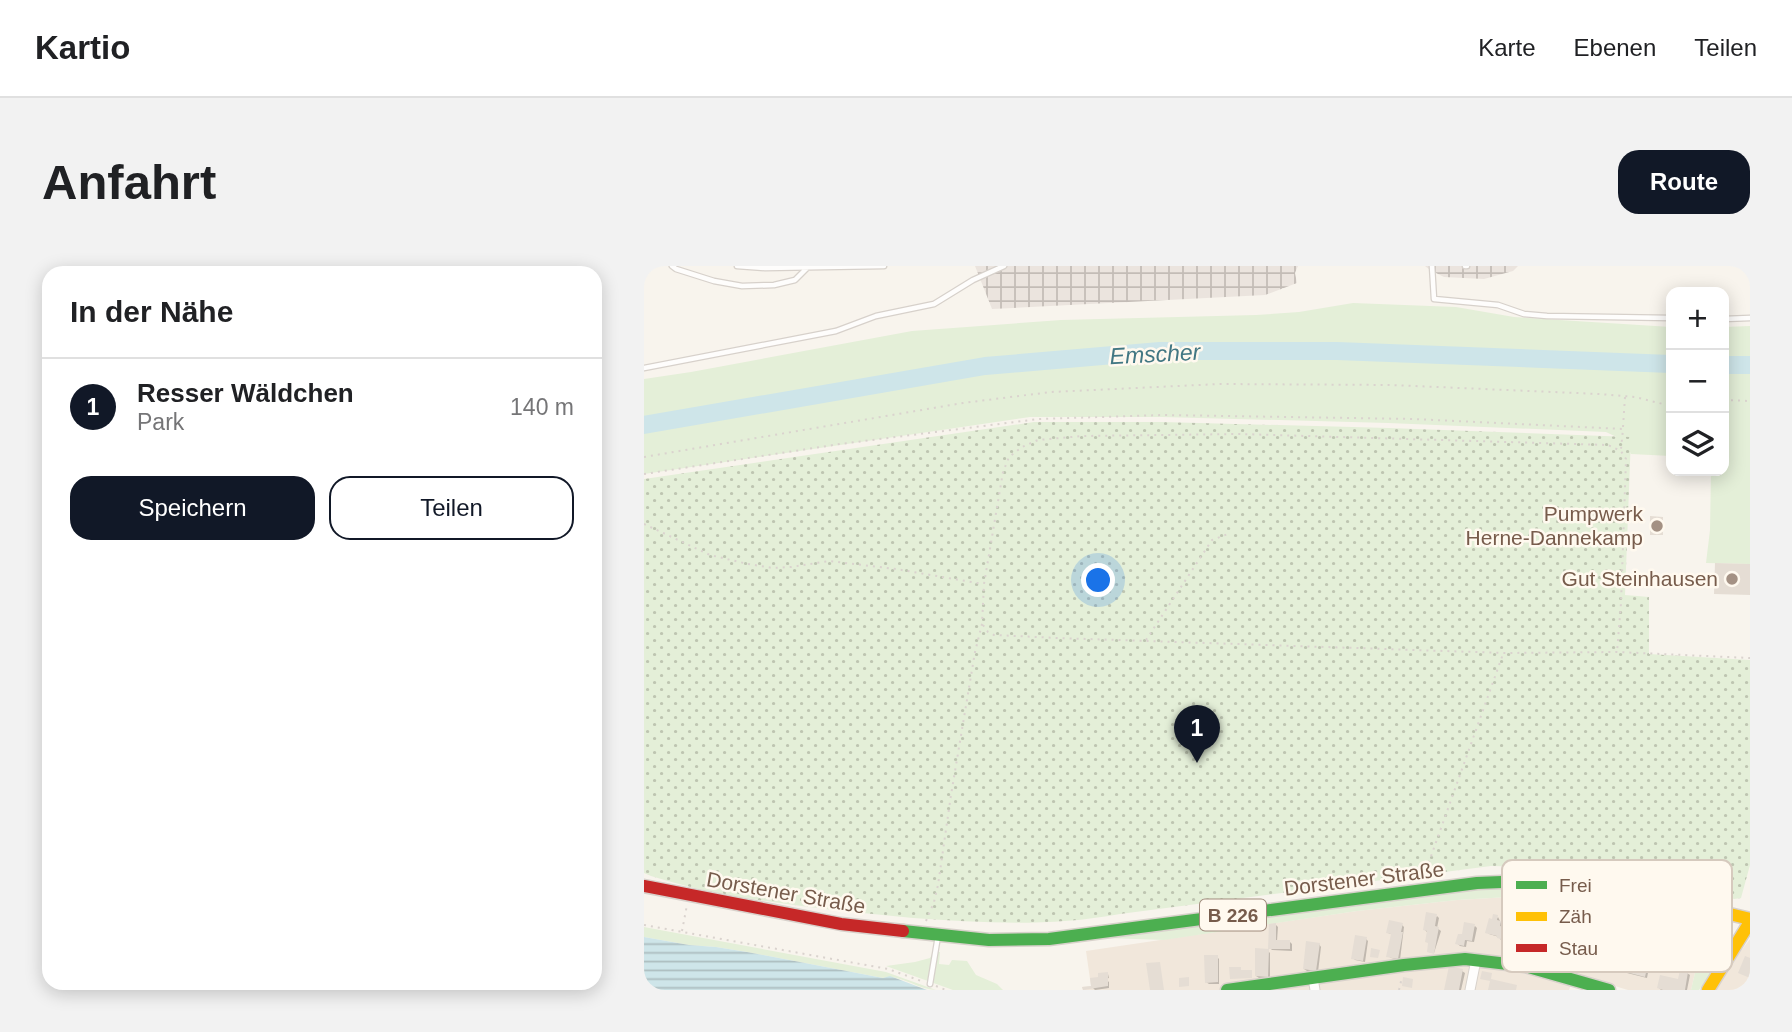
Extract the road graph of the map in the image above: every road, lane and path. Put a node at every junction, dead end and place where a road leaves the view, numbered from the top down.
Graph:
1 (672, 266) edge
2 (737, 266) edge
3 (883, 266) edge
4 (1004, 266) edge
5 (1432, 266) edge
6 (807, 268) edge
7 (1666, 318) edge
8 (1750, 318) edge
9 (1729, 319) edge
10 (644, 368) edge
11 (1625, 396) junction
12 (1729, 400) edge
13 (1750, 401) edge
14 (1666, 406) edge
15 (1623, 429) junction
16 (1620, 452) junction
17 (644, 457) edge
18 (644, 474) edge
19 (644, 524) edge
20 (1228, 534) dead end
21 (984, 584) junction
22 (982, 624) junction
23 (1145, 641) junction
24 (1618, 652) junction
25 (1504, 653) junction
26 (1750, 658) edge
27 (1502, 881) edge
28 (644, 886) edge
29 (1418, 891) junction
30 (689, 896) junction
31 (1732, 915) edge
32 (1750, 920) edge
33 (644, 925) edge
34 (682, 932) junction
35 (923, 934) junction
36 (938, 935) junction
37 (1732, 950) edge
38 (1476, 960) junction
39 (1502, 963) edge
40 (1404, 965) junction
41 (1546, 972) edge
42 (1719, 972) edge
43 (930, 984) junction
44 (1314, 984) edge
45 (946, 990) edge
46 (1227, 990) edge
47 (1399, 990) edge
48 (1470, 990) edge
49 (1609, 990) edge
50 (1708, 990) edge

1 - 6 lane
2 - 6 lane
3 - 6 lane
4 - 10 lane
5 - 7 lane
8 - 9 lane
11 - 14 path
11 - 15 path
11 - 17 path
12 - 13 path
15 - 16 path
15 - 18 path
16 - 21 path
16 - 24 path
19 - 21 path
20 - 23 path
21 - 22 path
22 - 23 path
22 - 35 path
23 - 25 path
24 - 25 path
24 - 26 path
25 - 29 path
27 - 29 main road, Dorstener Straße / B 226
28 - 30 main road, Dorstener Straße / B 226
29 - 36 main road, Dorstener Straße / B 226
30 - 34 path
30 - 35 main road, Dorstener Straße / B 226
31 - 32 main road, Dorstener Straße / B 226
32 - 37 main road
33 - 34 path
34 - 43 path
35 - 36 main road, B 226
36 - 43 lane
38 - 39 main road
38 - 40 main road
38 - 48 street
40 - 44 main road
40 - 47 path
41 - 49 main road
42 - 50 main road
43 - 45 path
44 - 46 main road

